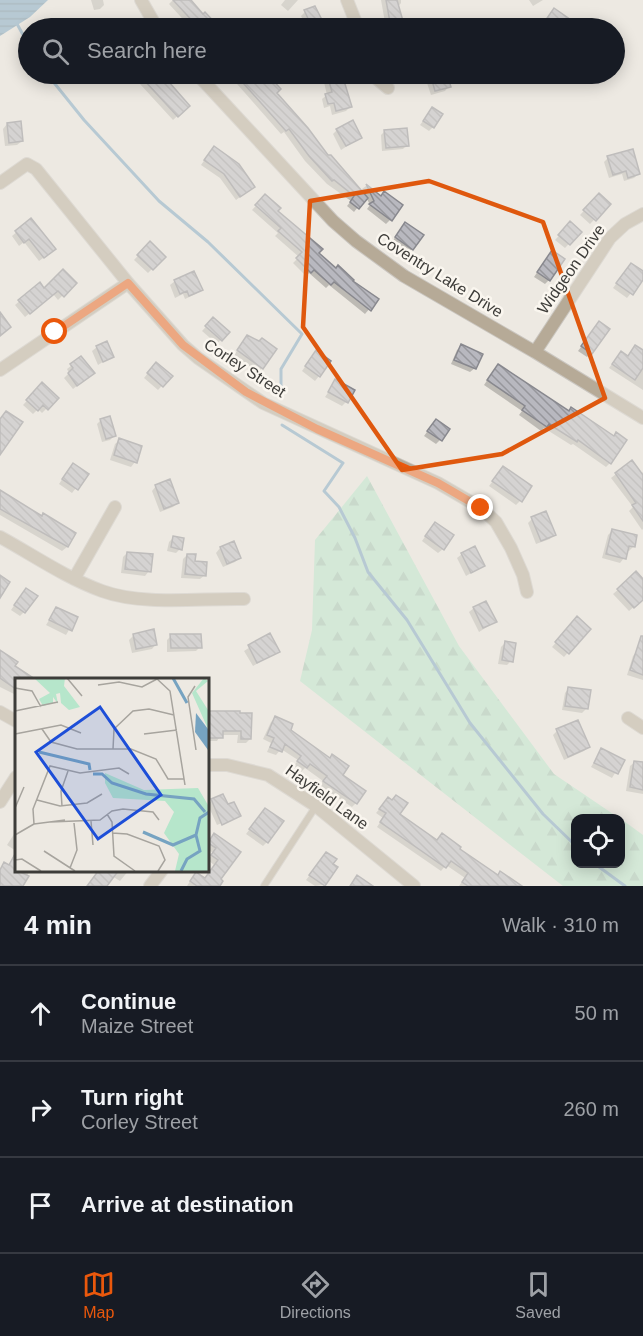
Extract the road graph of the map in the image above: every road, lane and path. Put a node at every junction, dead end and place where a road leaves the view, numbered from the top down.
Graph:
1 (141, 0) edge
2 (347, 0) edge
3 (151, 18) edge
4 (354, 18) edge
5 (206, 84) edge
6 (383, 84) edge
7 (388, 88) dead end
8 (0, 183) edge
9 (643, 214) edge
10 (128, 283) junction
11 (536, 352) junction
12 (0, 370) edge
13 (643, 418) edge
14 (115, 507) dead end
15 (0, 537) edge
16 (74, 579) junction
17 (527, 592) dead end
18 (244, 599) dead end
19 (0, 712) edge
20 (628, 718) dead end
21 (15, 721) edge
22 (643, 728) edge
23 (208, 765) edge
24 (15, 779) edge
25 (0, 802) edge
26 (316, 806) junction
27 (161, 871) edge
28 (150, 886) edge
29 (264, 886) edge
30 (414, 886) edge

1 - 3 street
2 - 4 street
5 - 11 street, Coventry Lake Drive
6 - 7 street
8 - 10 street, Corley Street
9 - 11 street, Widgeon Drive
10 - 12 street
10 - 17 street, Corley Street
11 - 13 street, Coventry Lake Drive
14 - 16 street
15 - 16 street
16 - 18 street
19 - 21 street
20 - 22 street
23 - 26 street, Hayfield Lane
24 - 25 street
26 - 29 lane
26 - 30 street, Hayfield Lane
27 - 28 street

